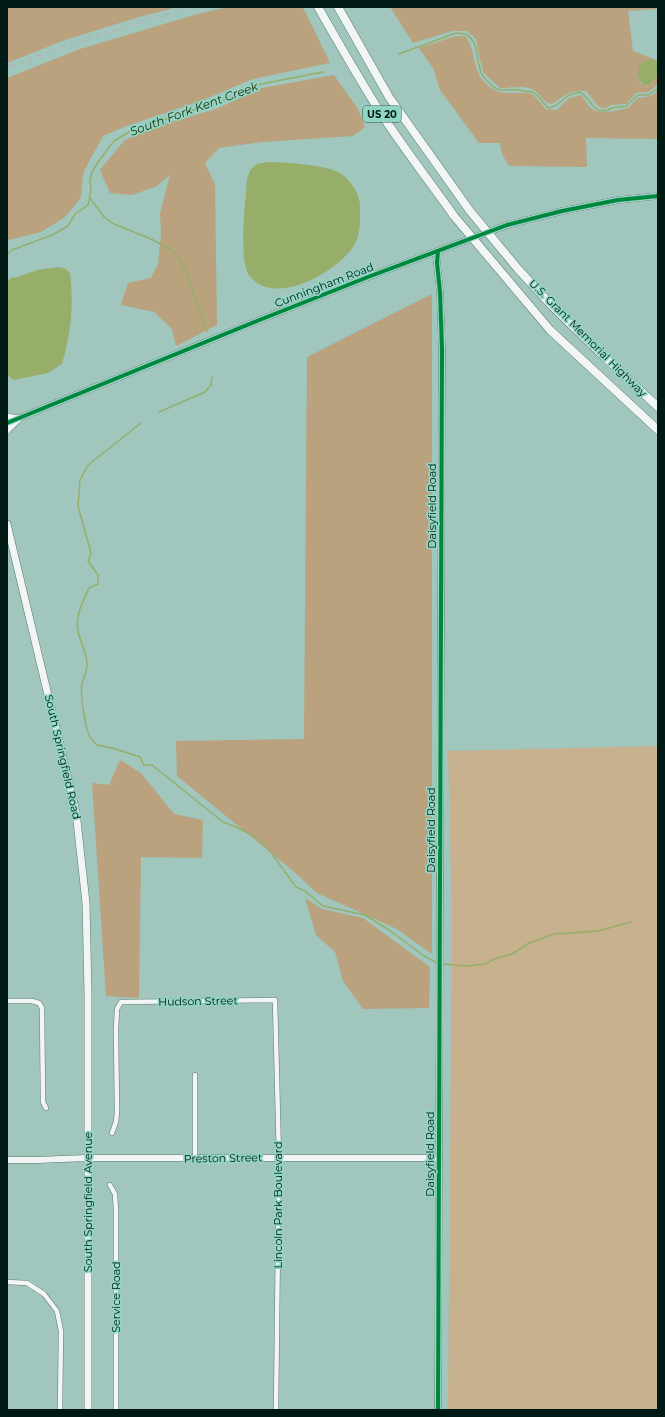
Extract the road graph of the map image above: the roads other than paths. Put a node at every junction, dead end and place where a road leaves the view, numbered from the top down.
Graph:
1 (318, 7) edge
2 (338, 7) edge
3 (658, 196) edge
4 (438, 250) junction
5 (658, 406) edge
6 (7, 417) edge
7 (18, 419) junction
8 (7, 423) edge
9 (7, 430) edge
10 (658, 430) edge
11 (7, 524) edge
12 (88, 994) joint
13 (275, 1000) joint
14 (7, 1001) edge
15 (195, 1075) dead end
16 (46, 1108) dead end
17 (112, 1133) dead end
18 (279, 1157) junction
19 (87, 1158) junction
20 (195, 1158) junction
21 (439, 1158) junction
22 (7, 1160) edge
23 (110, 1185) dead end
24 (7, 1282) edge
25 (60, 1410) edge
26 (88, 1410) edge
27 (116, 1410) edge
28 (276, 1410) edge
29 (438, 1410) edge

1 - 10 highway, U.S. Grant Memorial Highway / US 20, bridge
2 - 5 highway, U.S. Grant Memorial Highway / US 20, bridge
3 - 4 street, Cunningham Road
4 - 7 street, Cunningham Road
4 - 21 street, Daisyfield Road
6 - 7 main road
7 - 8 street, Cunningham Road
7 - 9 main road
11 - 12 main road, South Springfield Road
12 - 19 main road, South Springfield Avenue
13 - 17 street, Hudson Street
13 - 18 street, Lincoln Park Boulevard
14 - 16 street
15 - 20 street
18 - 20 street, Preston Street
18 - 21 street, Preston Street
18 - 28 street, Lincoln Park Boulevard
19 - 20 street, Preston Street
19 - 22 street, Preston Street
19 - 26 main road, South Springfield Avenue
21 - 29 street, Daisyfield Road
23 - 27 street, Service Road
24 - 25 street

